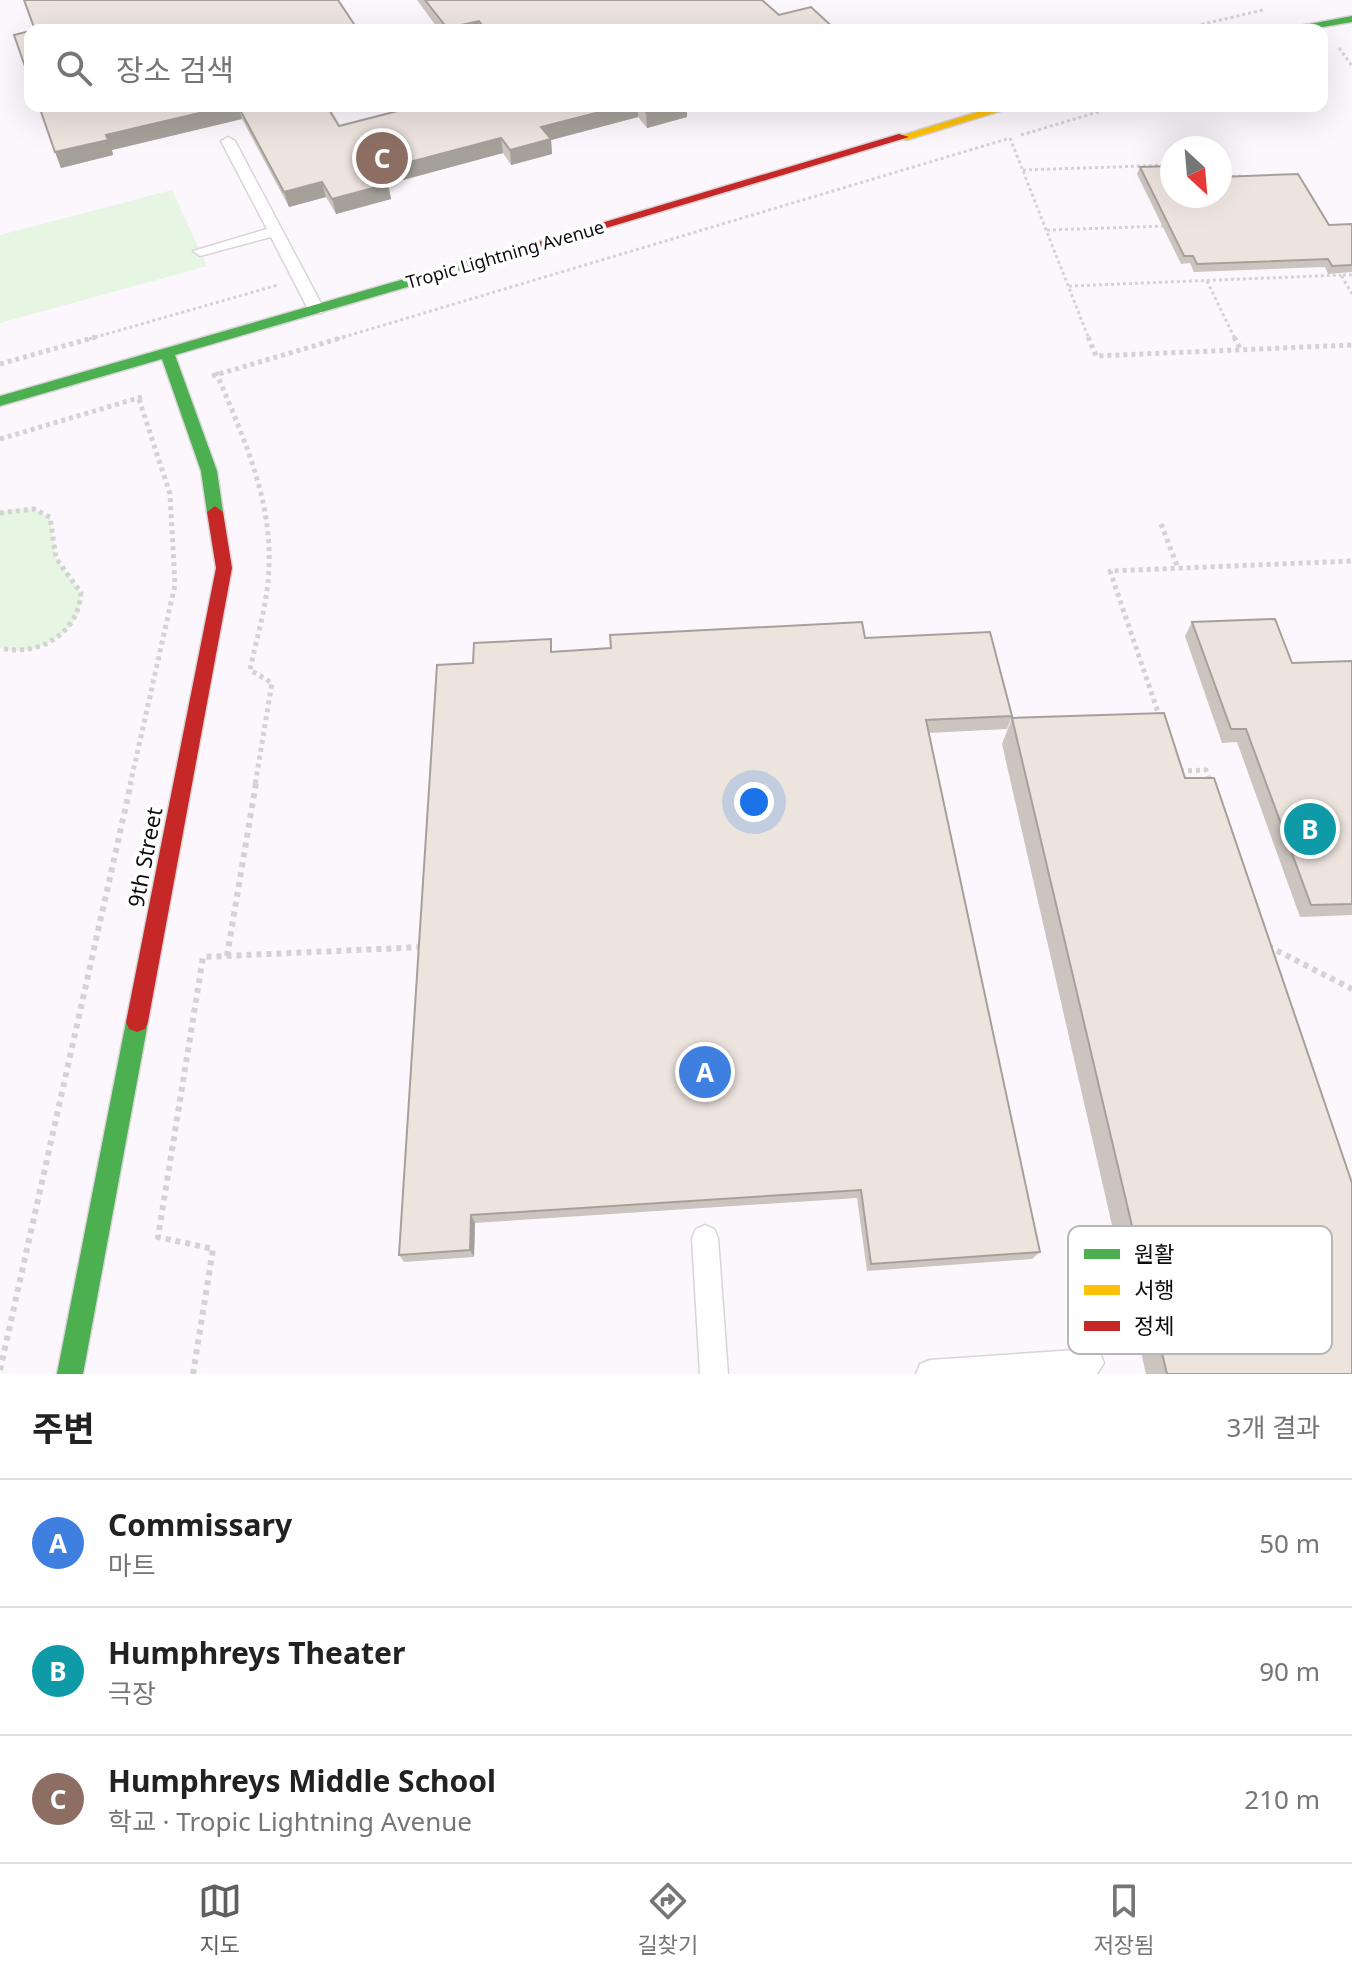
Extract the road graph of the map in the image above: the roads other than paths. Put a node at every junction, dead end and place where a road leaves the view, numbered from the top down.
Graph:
1 (1352, 19) edge
2 (1321, 24) edge
3 (989, 112) edge
4 (228, 141) dead end
5 (275, 231) junction
6 (200, 251) dead end
7 (316, 309) junction
8 (167, 353) junction
9 (0, 401) edge
10 (705, 1238) dead end
11 (1090, 1363) dead end
12 (70, 1374) edge
13 (714, 1374) edge
14 (930, 1374) edge

1 - 2 main road
3 - 7 main road, Tropic Lightning Avenue
4 - 5 lane
5 - 6 lane
5 - 7 lane
7 - 8 main road, Tropic Lightning Avenue
8 - 9 main road, Tropic Lightning Avenue
8 - 12 main road, 9th Street
10 - 13 lane
11 - 14 lane

